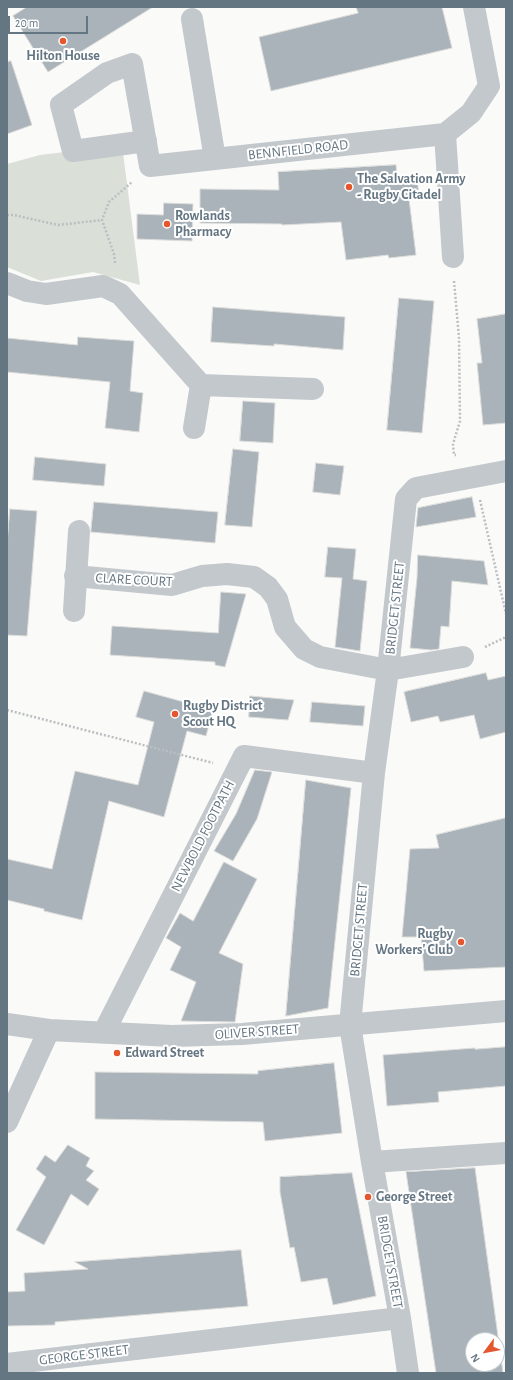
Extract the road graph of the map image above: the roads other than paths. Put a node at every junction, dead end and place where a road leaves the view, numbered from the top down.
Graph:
1 (474, 7) edge
2 (192, 19) dead end
3 (445, 134) junction
4 (146, 141) junction
5 (215, 159) junction
6 (453, 256) road end
7 (7, 283) edge
8 (201, 385) junction
9 (313, 389) dead end
10 (194, 428) dead end
11 (506, 471) edge
12 (79, 531) dead end
13 (75, 576) junction
14 (74, 611) dead end
15 (463, 657) dead end
16 (388, 670) junction
17 (374, 772) junction
18 (506, 1010) edge
19 (7, 1024) edge
20 (350, 1025) junction
21 (49, 1030) junction
22 (104, 1032) junction
23 (8, 1117) edge
24 (505, 1157) edge
25 (372, 1162) junction
26 (400, 1318) junction
27 (7, 1364) edge
28 (408, 1373) edge

1 - 3 street
2 - 5 street
3 - 5 street, BENNFIELD ROAD
3 - 6 street
4 - 4 street
4 - 5 street, BENNFIELD ROAD
7 - 8 street
8 - 9 street
8 - 10 street
11 - 16 street, BRIDGET STREET
12 - 13 street, CLARE COURT
13 - 14 street, CLARE COURT
13 - 16 street, CLARE COURT
15 - 16 street
16 - 17 street, BRIDGET STREET
17 - 20 street, BRIDGET STREET
17 - 22 street, NEWBOLD FOOTPATH
18 - 20 street, OLIVER STREET
19 - 21 street, OLIVER STREET
20 - 22 street, OLIVER STREET
20 - 25 street, BRIDGET STREET
21 - 22 street, OLIVER STREET
21 - 23 street
24 - 25 street
25 - 26 street, BRIDGET STREET
26 - 27 street, GEORGE STREET
26 - 28 street, BRIDGET STREET

